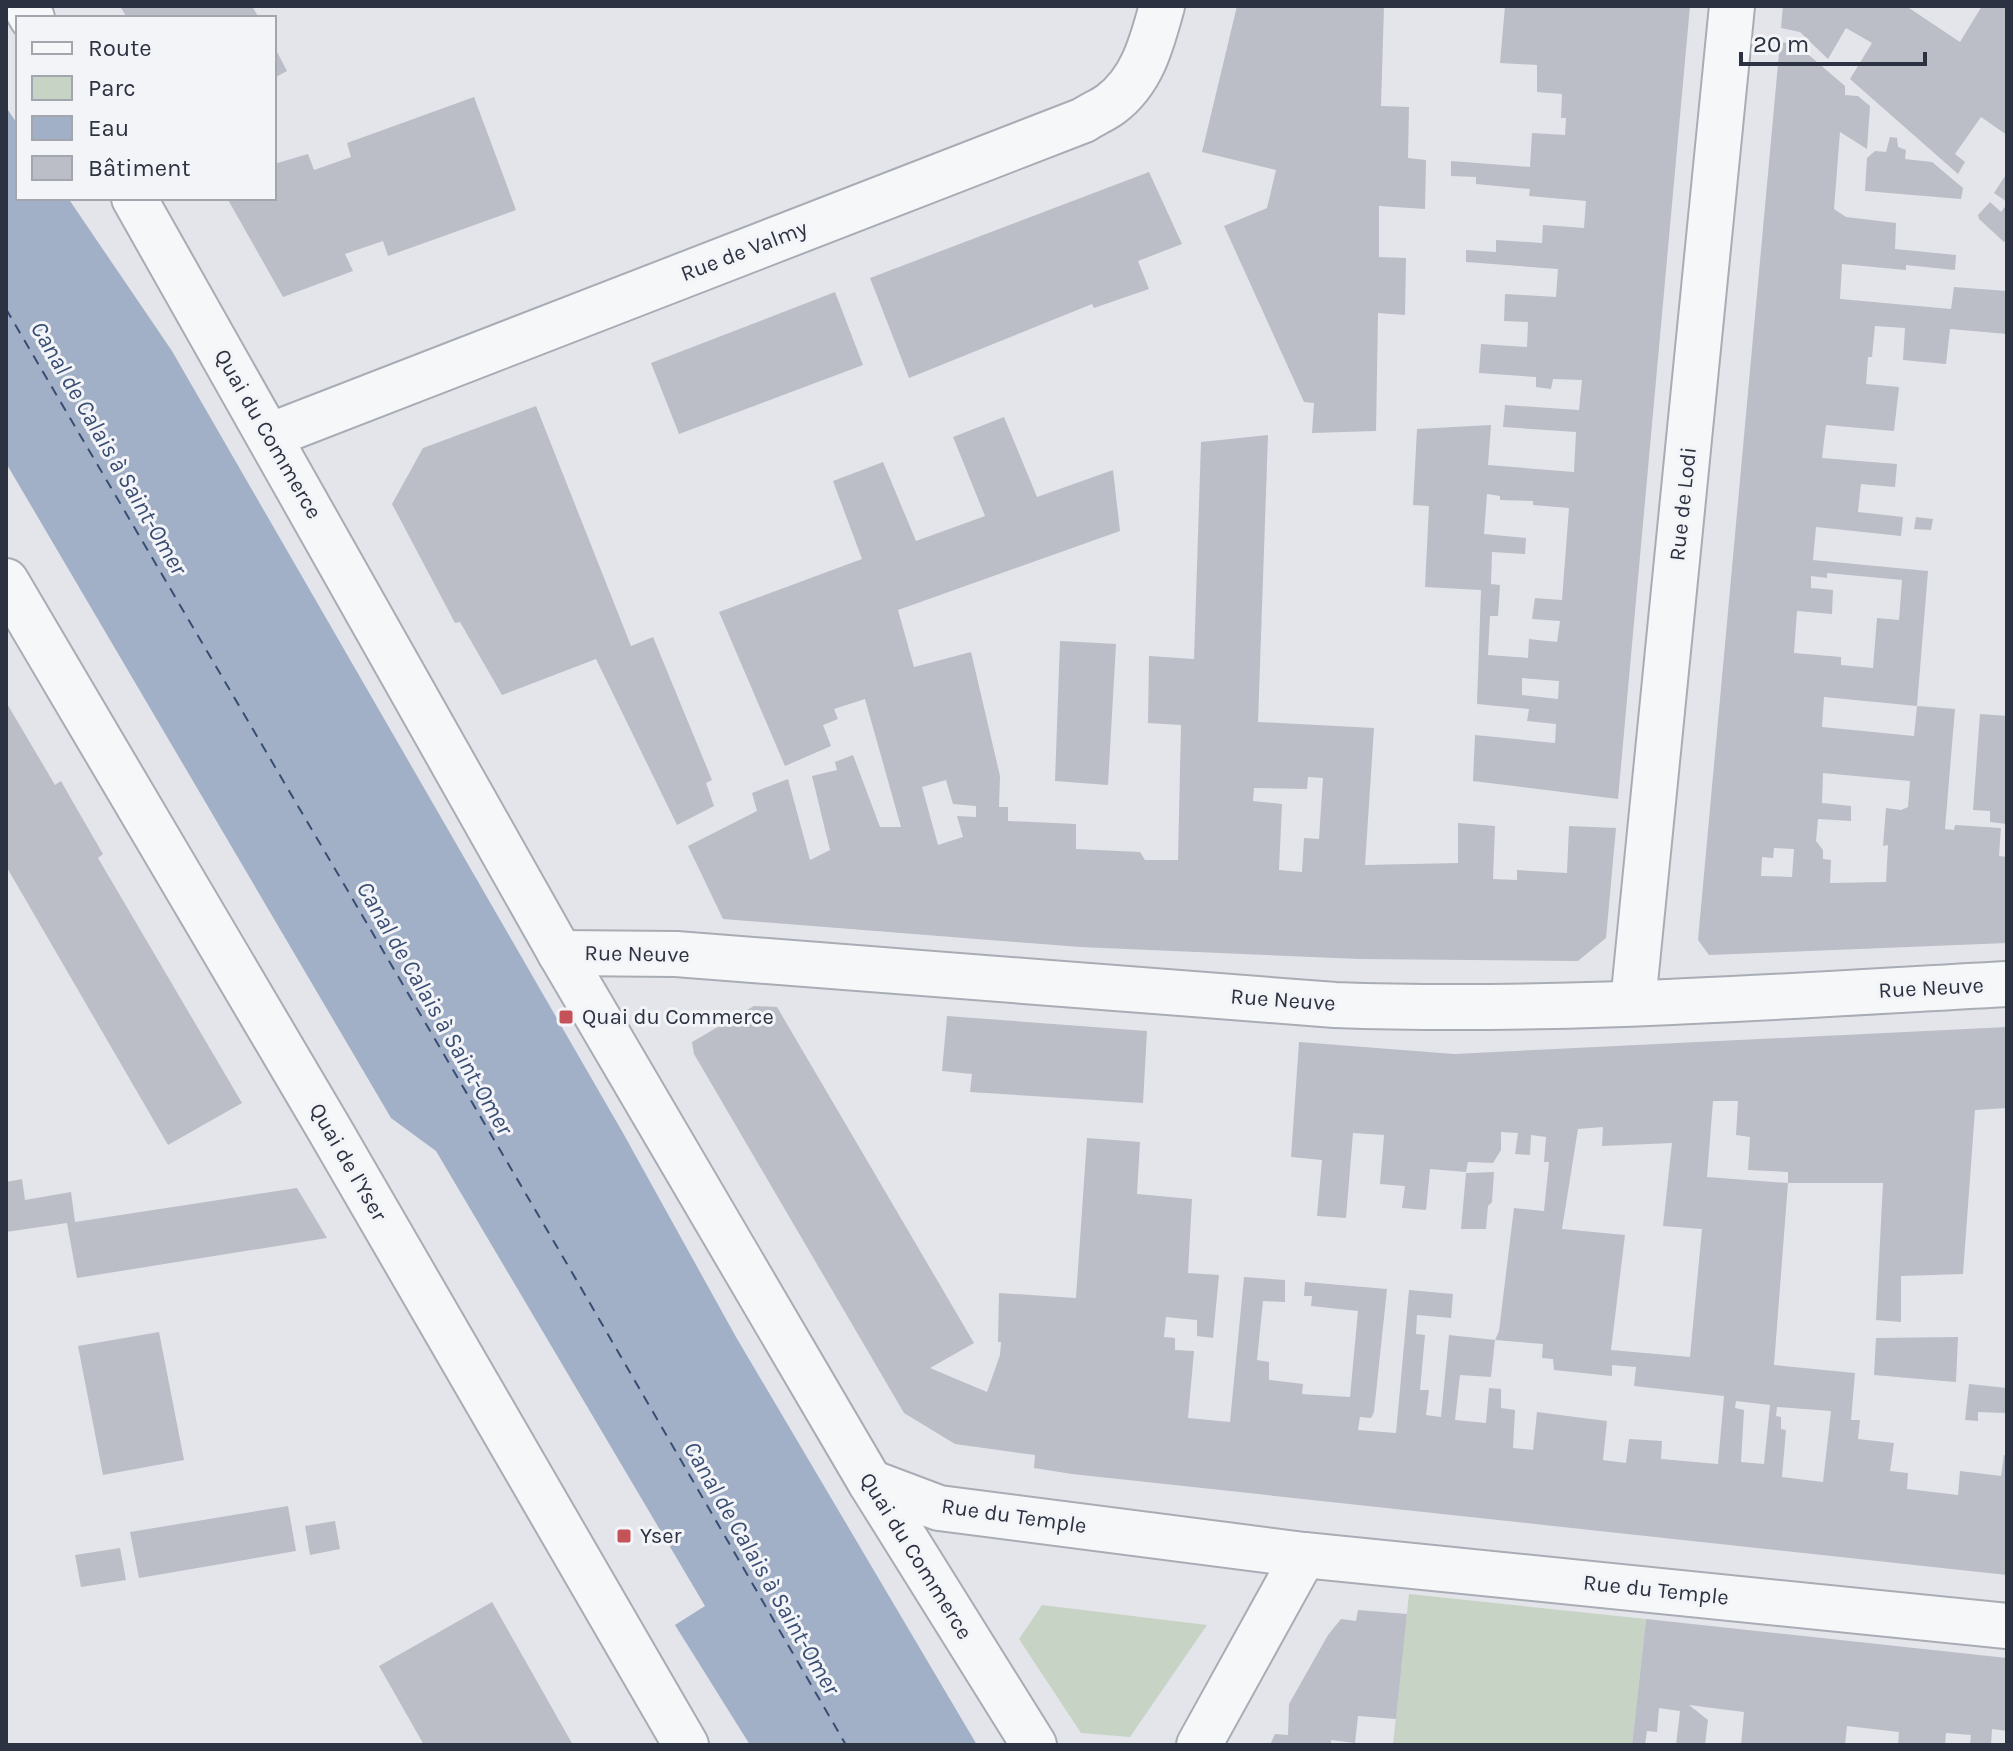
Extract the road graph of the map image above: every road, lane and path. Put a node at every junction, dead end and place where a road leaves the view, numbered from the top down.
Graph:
1 (1162, 6) edge
2 (1732, 6) edge
3 (135, 200) edge
4 (269, 436) junction
5 (6, 581) edge
6 (560, 953) junction
7 (2007, 984) edge
8 (1633, 1003) junction
9 (870, 1482) junction
10 (1304, 1555) junction
11 (2007, 1626) edge
12 (686, 1745) edge
13 (1034, 1745) edge
14 (1199, 1745) edge

1 - 4 street, Rue de Valmy
2 - 8 street, Rue de Lodi
3 - 4 street, Quai du Commerce
4 - 6 street, Quai du Commerce
5 - 12 street, Quai de l'Yser
6 - 8 street, Rue Neuve
6 - 9 street, Quai du Commerce
7 - 8 street, Rue Neuve
9 - 10 street, Rue du Temple
9 - 13 street, Quai du Commerce
10 - 11 street, Rue du Temple
10 - 14 street

